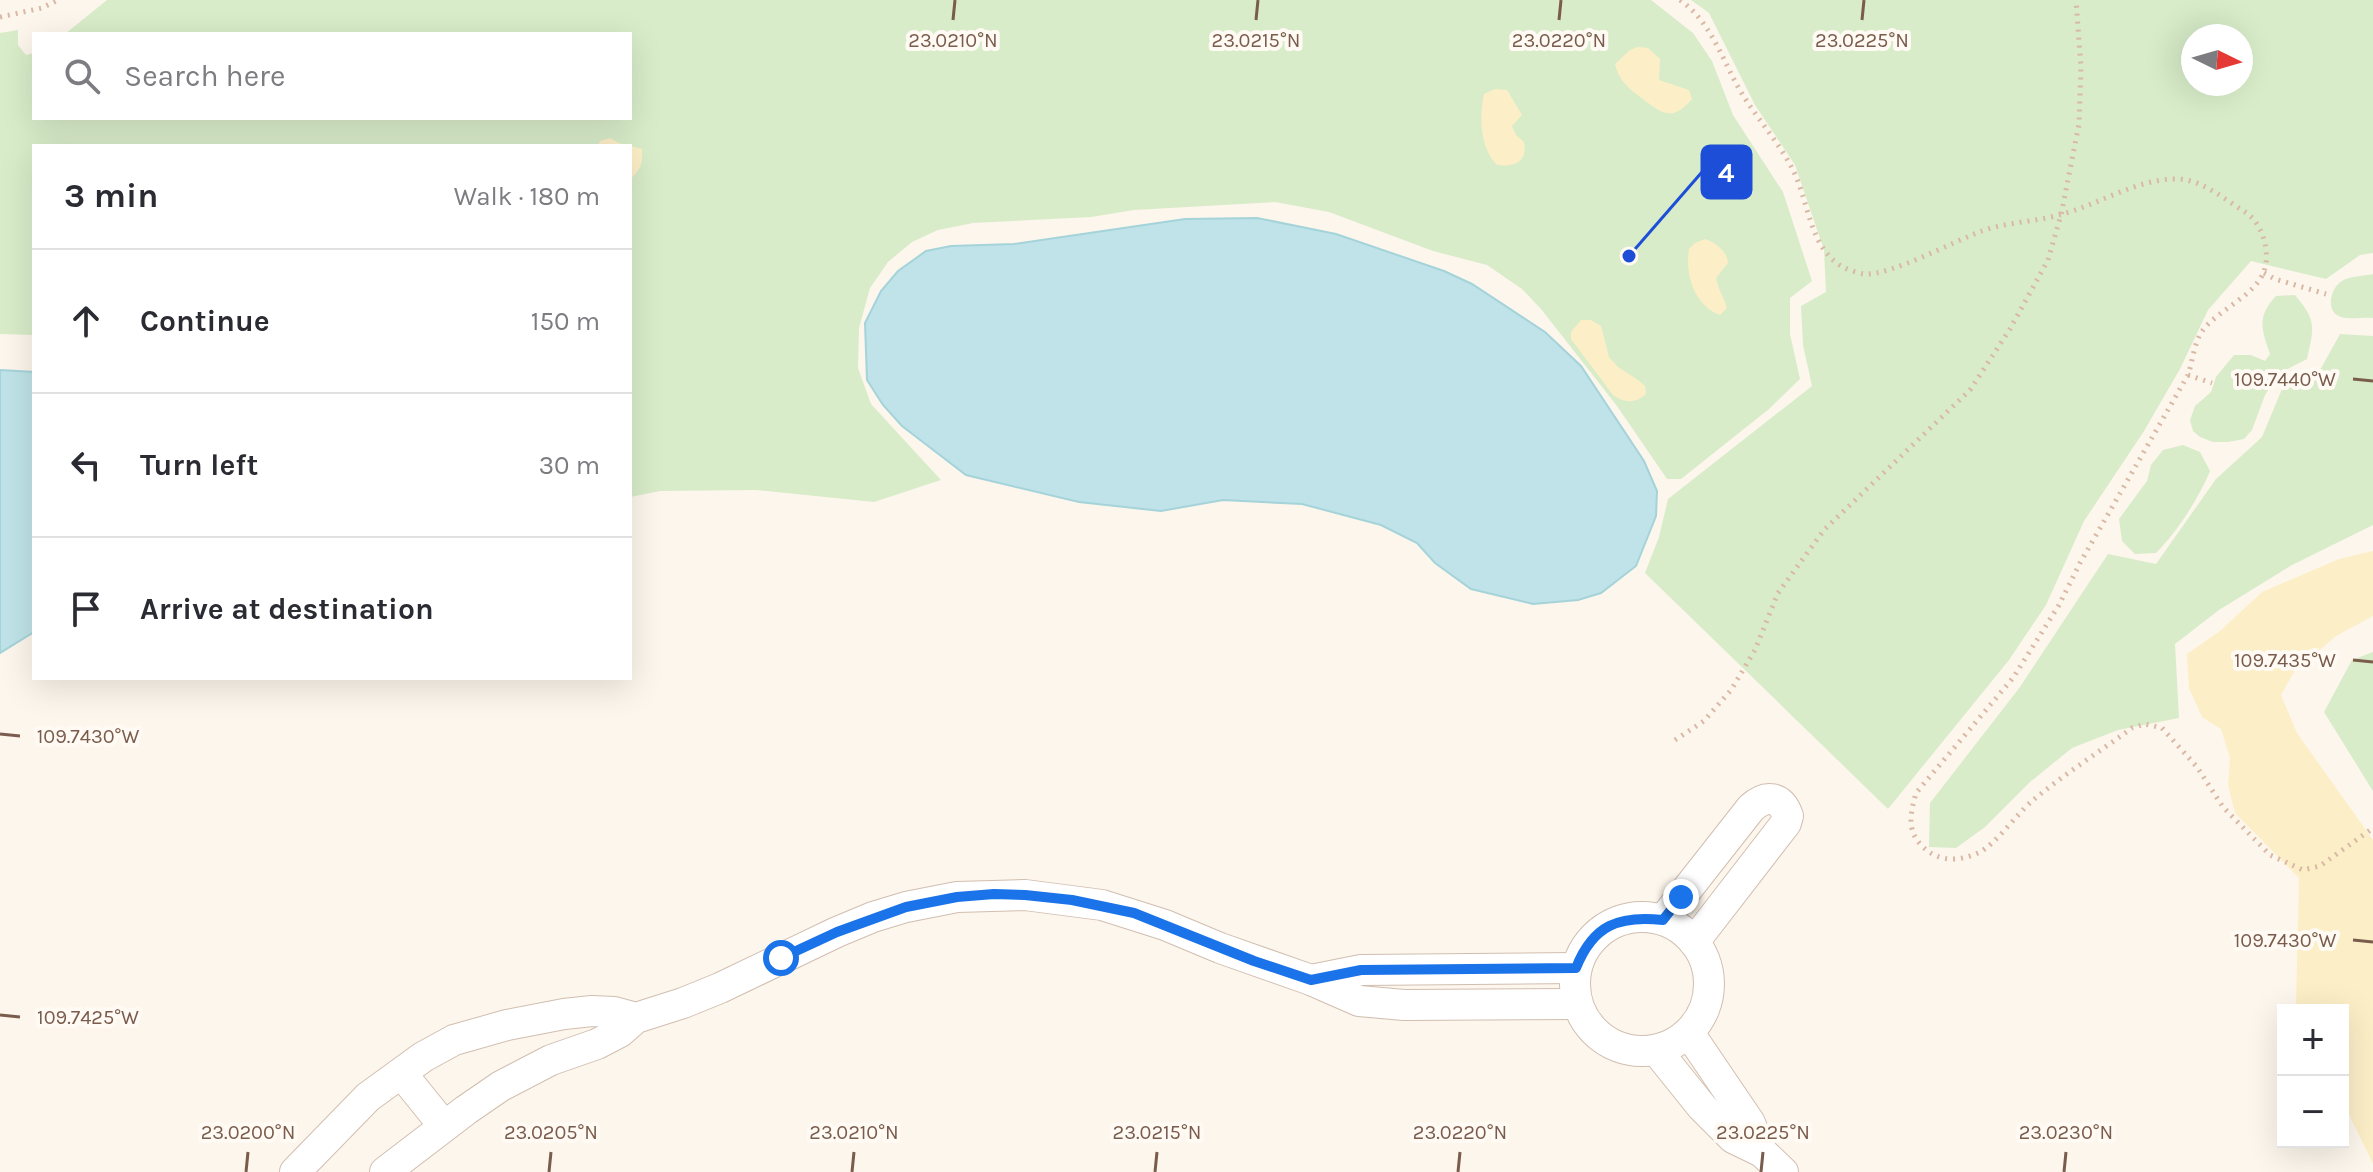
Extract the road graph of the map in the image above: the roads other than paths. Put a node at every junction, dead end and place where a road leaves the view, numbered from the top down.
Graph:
1 (1663, 920) junction
2 (1694, 942) junction
3 (1576, 968) junction
4 (1311, 980) junction
5 (1577, 1004) junction
6 (636, 1018) junction
7 (1689, 1033) junction
8 (1657, 1051) junction
9 (402, 1074) junction
10 (444, 1126) junction
11 (1772, 1162) edge
12 (295, 1172) edge
13 (385, 1172) edge

1 - 2 street
1 - 2 street
1 - 3 street
2 - 7 street
3 - 4 street
3 - 5 street
4 - 5 street
4 - 6 street
5 - 8 street
6 - 9 street
6 - 10 street
7 - 8 street
7 - 11 street
8 - 11 street
9 - 10 street
9 - 12 street
10 - 13 street

